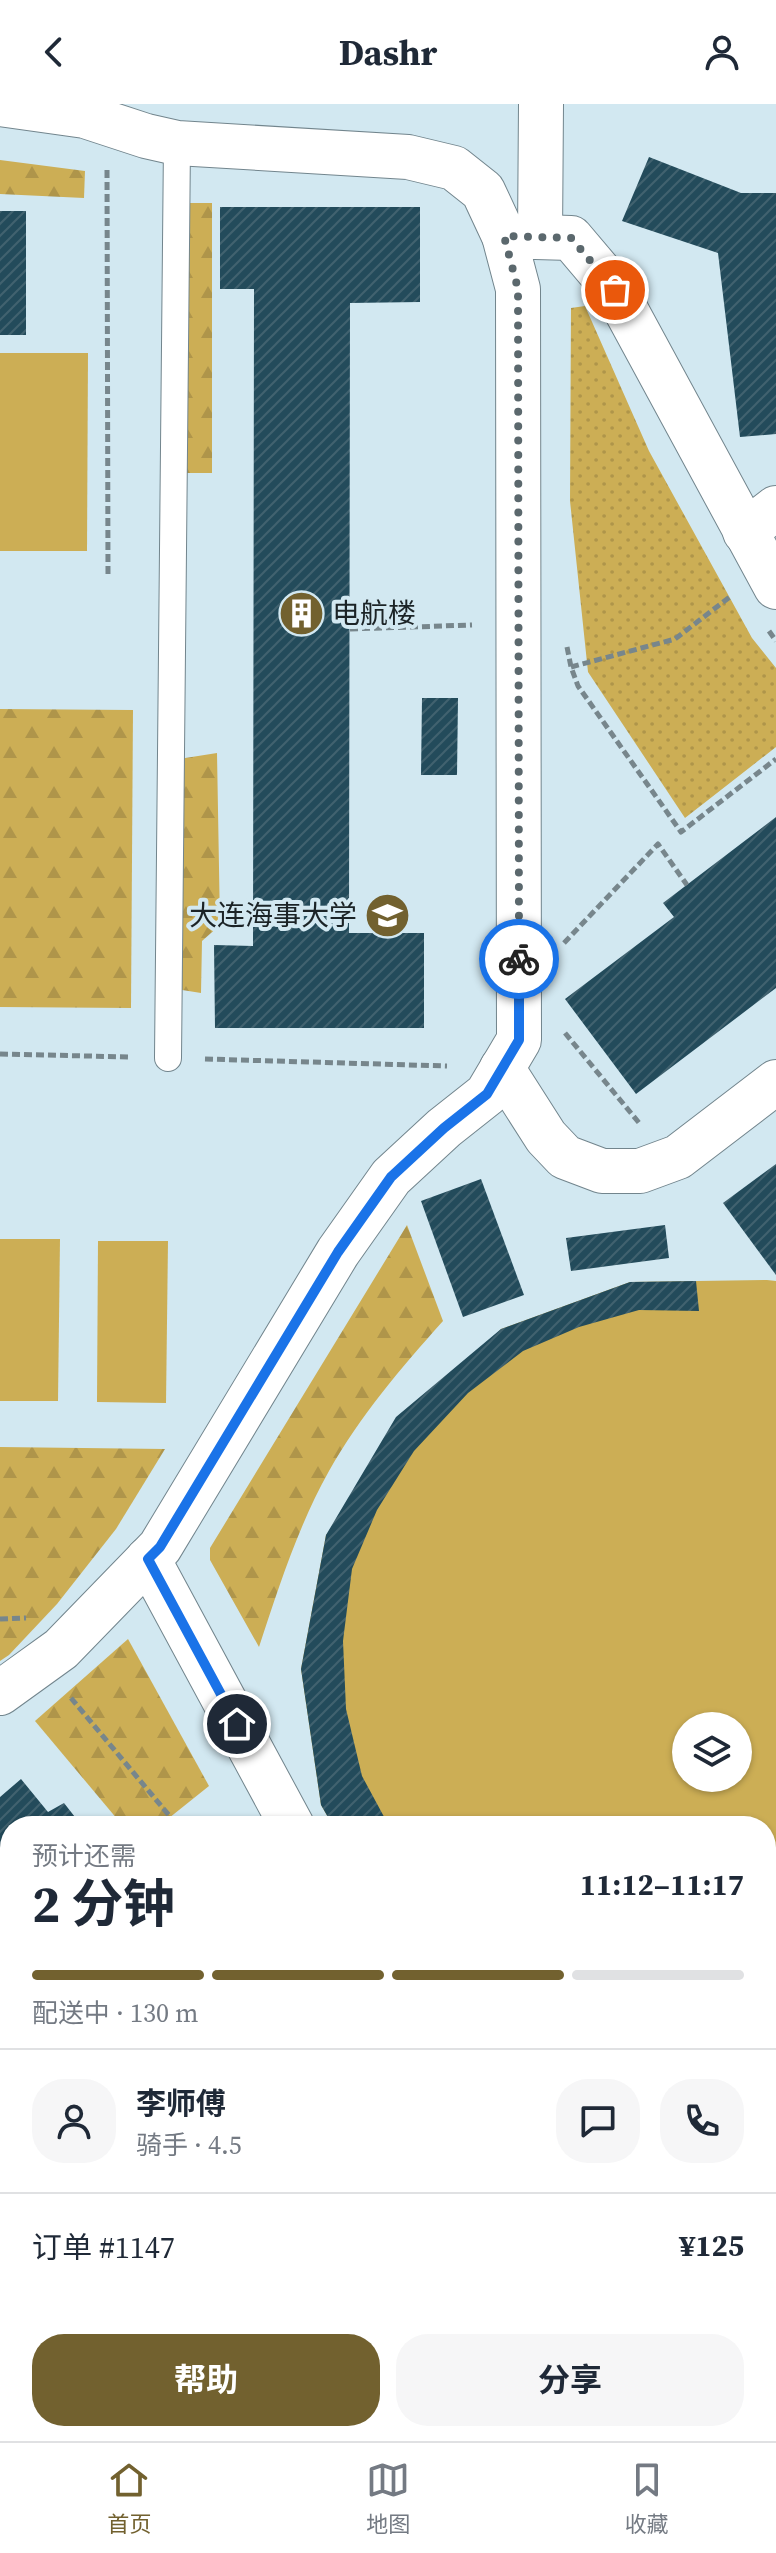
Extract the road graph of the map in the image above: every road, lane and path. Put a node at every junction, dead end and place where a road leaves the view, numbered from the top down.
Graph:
1 (0, 104) edge
2 (541, 104) edge
3 (177, 143) junction
4 (107, 166) dead end
5 (522, 237) junction
6 (760, 520) edge
7 (108, 577) dead end
8 (761, 601) edge
9 (473, 625) dead end
10 (350, 629) dead end
11 (776, 641) edge
12 (566, 644) dead end
13 (571, 667) junction
14 (776, 759) edge
15 (687, 885) dead end
16 (554, 953) dead end
17 (565, 1032) dead end
18 (0, 1054) edge
19 (168, 1058) junction
20 (439, 1064) dead end
21 (502, 1068) junction
22 (776, 1082) edge
23 (645, 1130) dead end
24 (148, 1559) junction
25 (66, 1692) dead end
26 (0, 1693) edge
27 (170, 1816) edge
28 (287, 1816) edge

1 - 3 street
2 - 5 street
3 - 5 street
3 - 19 lane
4 - 7 path
5 - 6 street
5 - 21 street
6 - 8 street
8 - 11 path
8 - 13 path
9 - 10 path
12 - 13 path
13 - 14 path
15 - 16 path
17 - 23 path
18 - 19 path
19 - 20 path
21 - 22 street
21 - 24 street
24 - 26 street
24 - 28 street
25 - 27 path

